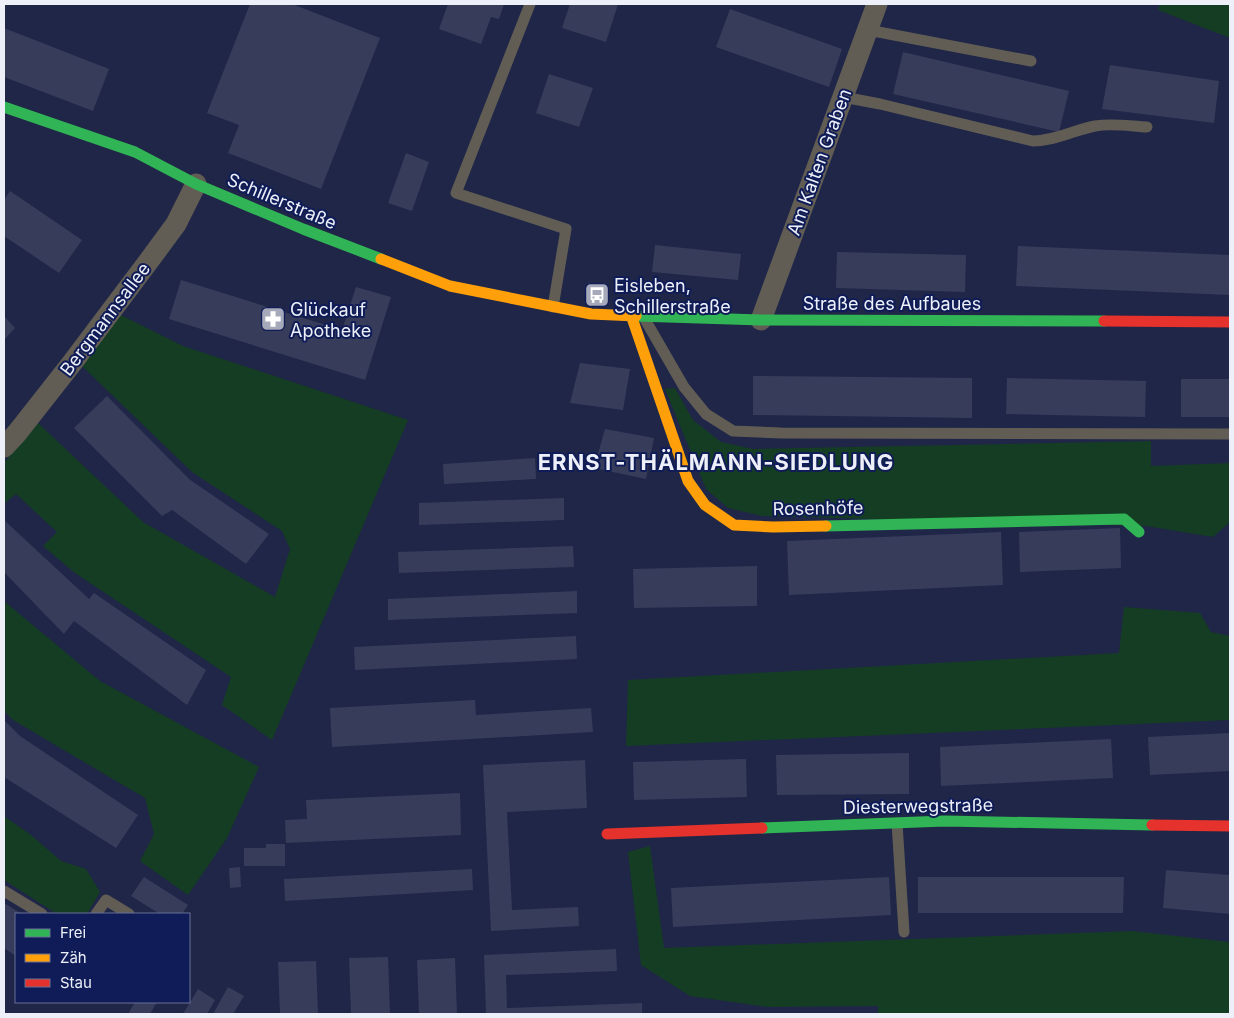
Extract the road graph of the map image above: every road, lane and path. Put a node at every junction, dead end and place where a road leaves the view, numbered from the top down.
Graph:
1 (530, 4) edge
2 (878, 4) edge
3 (868, 30) junction
4 (1031, 61) dead end
5 (843, 97) junction
6 (4, 107) edge
7 (1146, 127) dead end
8 (196, 184) junction
9 (554, 307) junction
10 (637, 315) junction
11 (761, 320) junction
12 (1230, 322) edge
13 (1230, 434) edge
14 (4, 447) edge
15 (1139, 532) dead end
16 (897, 823) junction
17 (1230, 826) edge
18 (607, 834) dead end
19 (4, 892) edge
20 (40, 913) edge
21 (97, 913) edge
22 (127, 913) edge
23 (904, 932) dead end

1 - 9 lane
2 - 3 street, Am Kalten Graben
3 - 4 lane
3 - 5 street, Am Kalten Graben
5 - 7 lane
5 - 11 street, Am Kalten Graben
6 - 8 street, Schillerstraße
8 - 9 street, Schillerstraße
8 - 14 street, Bergmannsallee
9 - 10 street, Straße des Aufbaues
10 - 11 street, Straße des Aufbaues
10 - 13 lane
10 - 15 street, Rosenhöfe
11 - 12 street, Straße des Aufbaues
16 - 17 street, Diesterwegstraße
16 - 18 street, Diesterwegstraße
16 - 23 lane
19 - 20 lane
21 - 22 lane

